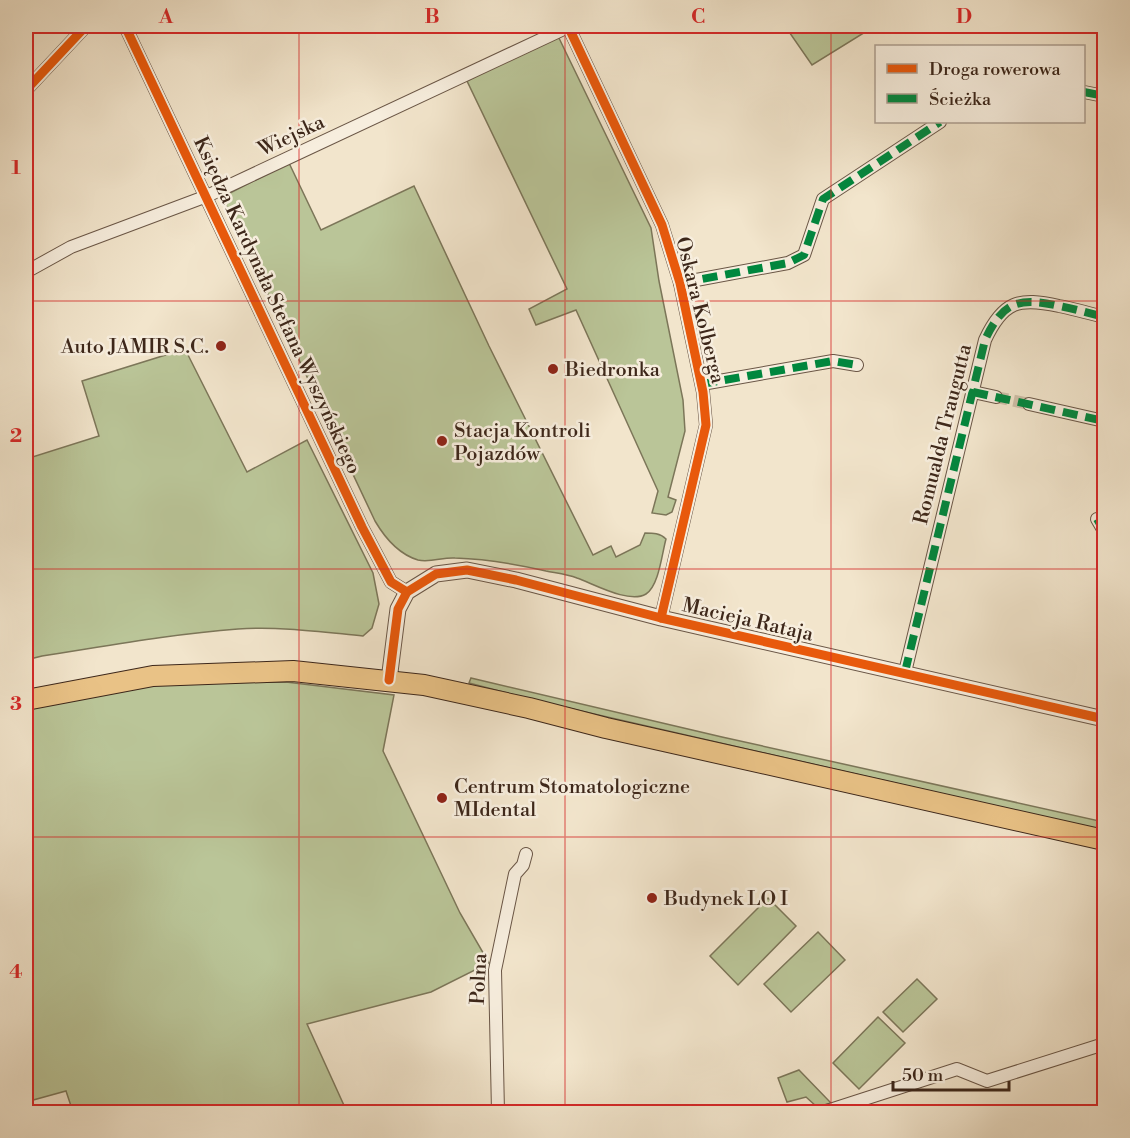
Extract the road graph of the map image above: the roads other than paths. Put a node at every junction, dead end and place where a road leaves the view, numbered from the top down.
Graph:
1 (86, 26) edge
2 (125, 26) edge
3 (569, 26) edge
4 (26, 90) edge
5 (1085, 92) edge
6 (1104, 96) edge
7 (938, 123) edge
8 (207, 196) junction
9 (26, 272) edge
10 (680, 283) junction
11 (1104, 316) edge
12 (857, 365) dead end
13 (702, 384) junction
14 (973, 392) junction
15 (996, 397) tunnel mouth
16 (1029, 404) tunnel mouth
17 (1104, 421) edge
18 (1097, 519) dead end
19 (1104, 531) edge
20 (407, 592) junction
21 (661, 618) junction
22 (905, 672) junction
23 (389, 680) junction
24 (26, 700) edge
25 (1104, 719) edge
26 (1104, 840) edge
27 (526, 854) dead end
28 (1104, 1044) edge
29 (498, 1113) edge
30 (824, 1113) edge

1 - 4 street
2 - 8 street, Księdza Kardynała Stefana Wyszyńskiego
3 - 8 street, Wiejska
3 - 10 street, Oskara Kolberga
5 - 6 street
7 - 10 street
8 - 9 street, Wiejska
8 - 20 street, Księdza Kardynała Stefana Wyszyńskiego
10 - 13 street, Oskara Kolberga
11 - 14 street, Romualda Traugutta
12 - 13 street, Oskara Kolberga
13 - 21 street, Oskara Kolberga
14 - 15 street
14 - 22 street, Romualda Traugutta
16 - 17 street
18 - 19 street
20 - 21 street, Macieja Rataja
20 - 23 street
21 - 22 street, Macieja Rataja
22 - 25 street, Macieja Rataja
23 - 24 main road
23 - 26 main road
27 - 29 street, Polna
28 - 30 street

